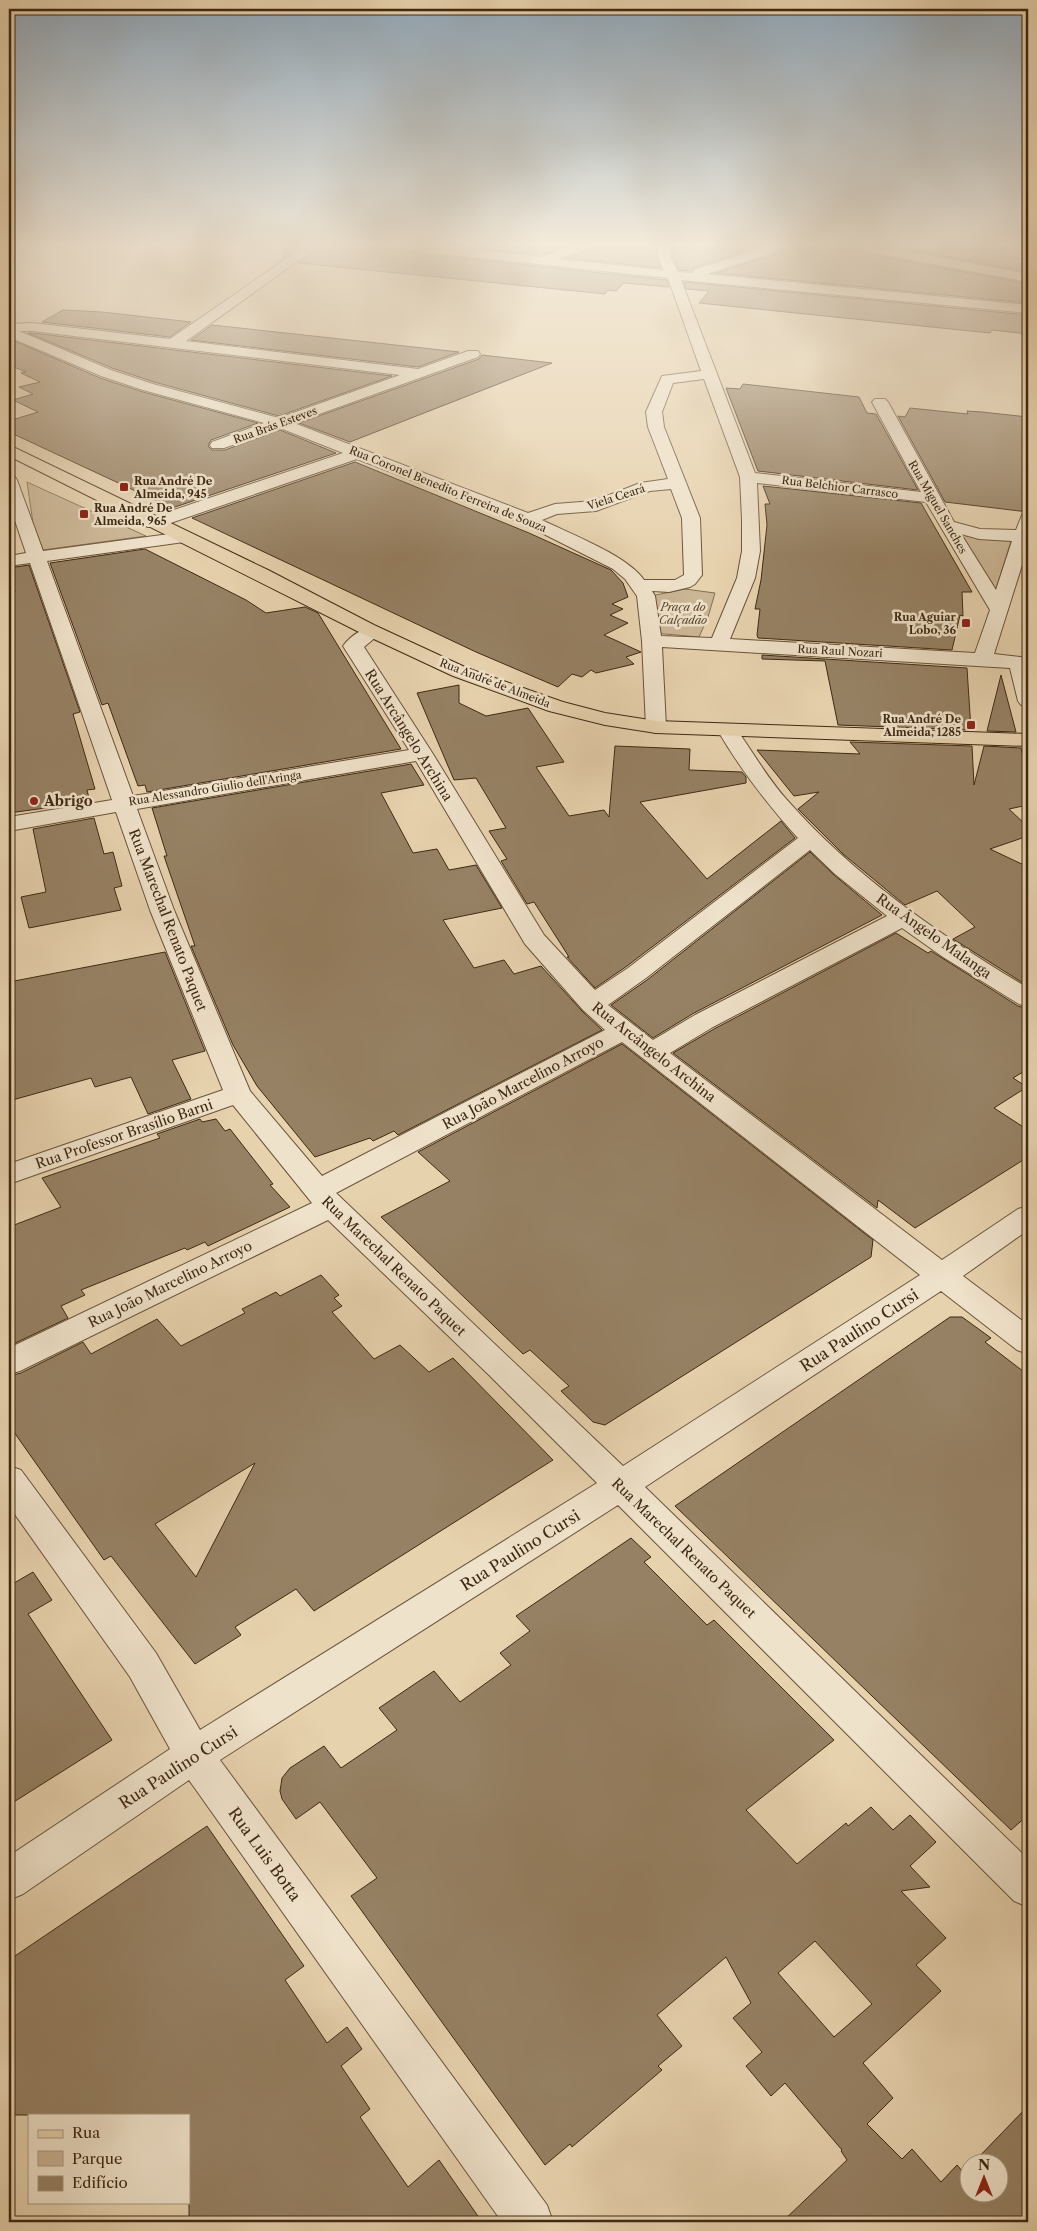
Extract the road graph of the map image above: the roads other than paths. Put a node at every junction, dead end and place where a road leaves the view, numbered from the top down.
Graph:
1 (43, 347) edge
2 (70, 347) edge
3 (207, 347) edge
4 (700, 347) edge
5 (56, 353) junction
6 (473, 354) dead end
7 (418, 373) junction
8 (710, 374) junction
9 (880, 402) dead end
10 (280, 423) junction
11 (218, 445) dead end
12 (358, 453) junction
13 (13, 462) edge
14 (9, 476) edge
15 (748, 477) junction
16 (676, 483) junction
17 (932, 498) junction
18 (528, 519) junction
19 (153, 523) junction
20 (948, 525) junction
21 (1026, 528) edge
22 (184, 537) junction
23 (22, 559) edge
24 (640, 585) junction
25 (999, 610) junction
26 (372, 632) junction
27 (652, 641) junction
28 (719, 644) junction
29 (983, 659) junction
30 (1024, 663) edge
31 (1028, 702) edge
32 (656, 727) junction
33 (728, 731) junction
34 (1028, 740) edge
35 (422, 754) junction
36 (123, 803) junction
37 (9, 824) edge
38 (812, 838) junction
39 (902, 918) junction
40 (1028, 999) edge
41 (592, 1004) junction
42 (623, 1031) junction
43 (652, 1052) junction
44 (238, 1094) junction
45 (9, 1174) edge
46 (324, 1199) junction
47 (1028, 1216) edge
48 (941, 1276) junction
49 (1028, 1342) edge
50 (9, 1362) edge
51 (9, 1480) edge
52 (620, 1486) junction
53 (194, 1755) junction
54 (9, 1880) edge
55 (1028, 1887) edge
56 (530, 2222) edge

1 - 5 street, Rua Coronel Benedito Ferreira de Souza
2 - 5 street
3 - 7 street
4 - 8 street
5 - 10 street, Rua Coronel Benedito Ferreira de Souza
6 - 7 street, Rua Brás Esteves
7 - 10 street, Rua Brás Esteves
8 - 15 street
8 - 16 street
9 - 17 street, Rua Miguel Sanches
10 - 11 street, Rua Brás Esteves
10 - 12 street, Rua Coronel Benedito Ferreira de Souza
12 - 18 street, Rua Coronel Benedito Ferreira de Souza
12 - 19 street
13 - 14 street
13 - 19 main road, Rua André de Almeida
13 - 23 street, Rua Marechal Renato Paquet
15 - 17 street, Rua Belchior Carrasco
15 - 28 street
16 - 18 street, Viela Ceará
16 - 24 street
17 - 20 street, Rua Miguel Sanches
18 - 24 street, Rua Coronel Benedito Ferreira de Souza
19 - 22 main road, Rua André de Almeida
20 - 21 street
20 - 25 street, Rua Miguel Sanches
21 - 25 street
22 - 23 street
22 - 26 main road, Rua André de Almeida
23 - 36 street, Rua Marechal Renato Paquet
24 - 27 street, Rua Coronel Benedito Ferreira de Souza
25 - 29 street
26 - 32 main road, Rua André de Almeida
26 - 35 street, Rua Arcângelo Archina
27 - 28 street, Rua Raul Nozari
27 - 32 street, Rua Coronel Benedito Ferreira de Souza
28 - 29 street, Rua Raul Nozari
29 - 30 street, Rua Raul Nozari
30 - 31 street
32 - 33 main road, Rua André de Almeida
33 - 34 main road, Rua André de Almeida
33 - 38 street, Rua Ângelo Malanga
35 - 36 street, Rua Alessandro Giulio dell'Aringa
35 - 41 street, Rua Arcângelo Archina
36 - 37 street, Rua Alessandro Giulio dell'Aringa
36 - 44 street, Rua Marechal Renato Paquet
38 - 39 street, Rua Ângelo Malanga
38 - 41 street
39 - 40 street, Rua Ângelo Malanga
39 - 43 street
41 - 42 street, Rua Arcângelo Archina
42 - 43 street, Rua Arcângelo Archina
42 - 46 street, Rua João Marcelino Arroyo
43 - 48 street, Rua Arcângelo Archina
44 - 45 street, Rua Professor Brasílio Barni
44 - 46 street, Rua Marechal Renato Paquet
46 - 50 street, Rua João Marcelino Arroyo
46 - 52 street, Rua Marechal Renato Paquet
47 - 48 street, Rua Paulino Cursi
48 - 49 street, Rua Arcângelo Archina
48 - 52 street, Rua Paulino Cursi
51 - 53 street, Rua Luis Botta
52 - 53 street, Rua Paulino Cursi
52 - 55 street, Rua Marechal Renato Paquet
53 - 54 street, Rua Paulino Cursi
53 - 56 street, Rua Luis Botta

